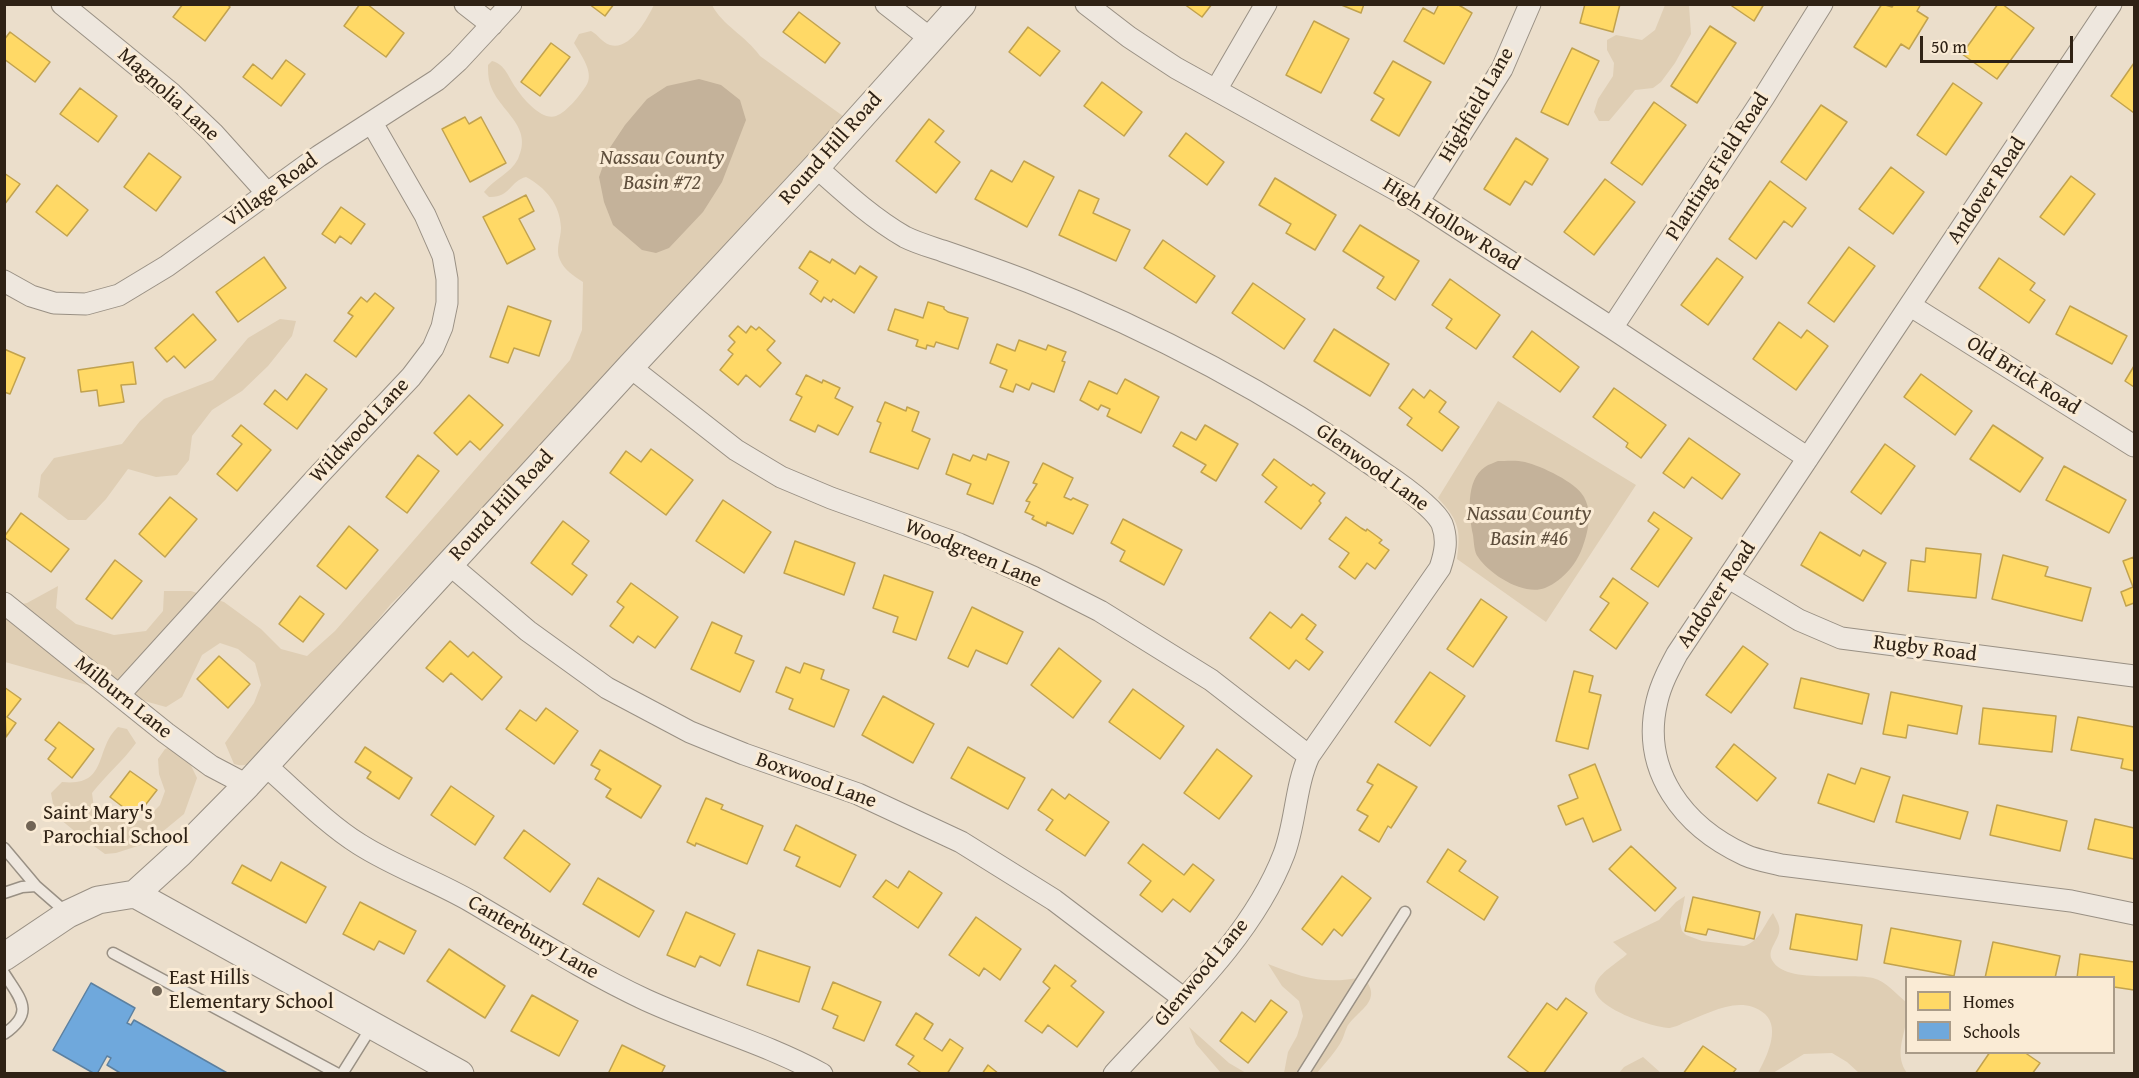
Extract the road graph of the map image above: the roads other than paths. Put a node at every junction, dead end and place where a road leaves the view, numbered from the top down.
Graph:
1 (62, 4) edge
2 (465, 4) edge
3 (511, 4) edge
4 (886, 4) edge
5 (962, 4) edge
6 (1086, 4) edge
7 (1266, 4) edge
8 (1530, 4) edge
9 (1822, 4) edge
10 (2111, 4) edge
11 (492, 25) junction
12 (931, 39) junction
13 (1216, 90) junction
14 (372, 123) junction
15 (816, 167) junction
16 (267, 193) junction
17 (1418, 202) junction
18 (4, 281) edge
19 (1911, 306) junction
20 (1612, 328) junction
21 (630, 367) junction
22 (2134, 446) edge
23 (1808, 459) junction
24 (449, 564) junction
25 (1729, 578) junction
26 (4, 603) edge
27 (2134, 676) edge
28 (119, 694) junction
29 (1309, 756) junction
30 (266, 765) junction
31 (248, 785) junction
32 (4, 848) edge
33 (36, 886) junction
34 (4, 893) edge
35 (135, 894) junction
36 (1405, 912) dead end
37 (68, 914) junction
38 (2134, 914) edge
39 (113, 953) dead end
40 (4, 957) edge
41 (4, 973) edge
42 (1183, 998) junction
43 (372, 1025) junction
44 (4, 1034) edge
45 (449, 1071) edge
46 (340, 1074) edge
47 (822, 1074) edge
48 (1114, 1074) edge
49 (1303, 1074) edge

1 - 16 street, Magnolia Lane
2 - 11 street
3 - 11 street, Village Road
4 - 12 street
5 - 12 street, Round Hill Road
6 - 13 street, High Hollow Road
7 - 13 street
8 - 17 street, Highfield Lane
9 - 20 street, Planting Field Road
10 - 19 street, Andover Road
11 - 14 street, Village Road
12 - 15 street, Round Hill Road
13 - 17 street, High Hollow Road
14 - 16 street, Village Road
14 - 28 street, Wildwood Lane
15 - 21 street, Round Hill Road
15 - 29 street, Glenwood Lane
16 - 18 street, Village Road
17 - 20 street, High Hollow Road
19 - 22 street, Old Brick Road
19 - 23 street, Andover Road
20 - 23 street, High Hollow Road
21 - 24 street, Round Hill Road
21 - 29 street, Woodgreen Lane
23 - 25 street, Andover Road
24 - 30 street, Round Hill Road
24 - 42 street, Boxwood Lane
25 - 27 street, Rugby Road
25 - 38 street, Andover Road
26 - 28 street, Milburn Lane
28 - 31 street, Milburn Lane
29 - 42 street, Glenwood Lane
30 - 31 street, Round Hill Road
30 - 47 street, Canterbury Lane
31 - 35 street, Round Hill Road
32 - 33 lane
33 - 34 lane
33 - 37 lane
35 - 37 street
35 - 43 street
36 - 49 lane
37 - 40 street
39 - 46 lane
41 - 44 lane
42 - 48 street, Glenwood Lane
43 - 45 street
43 - 46 lane

